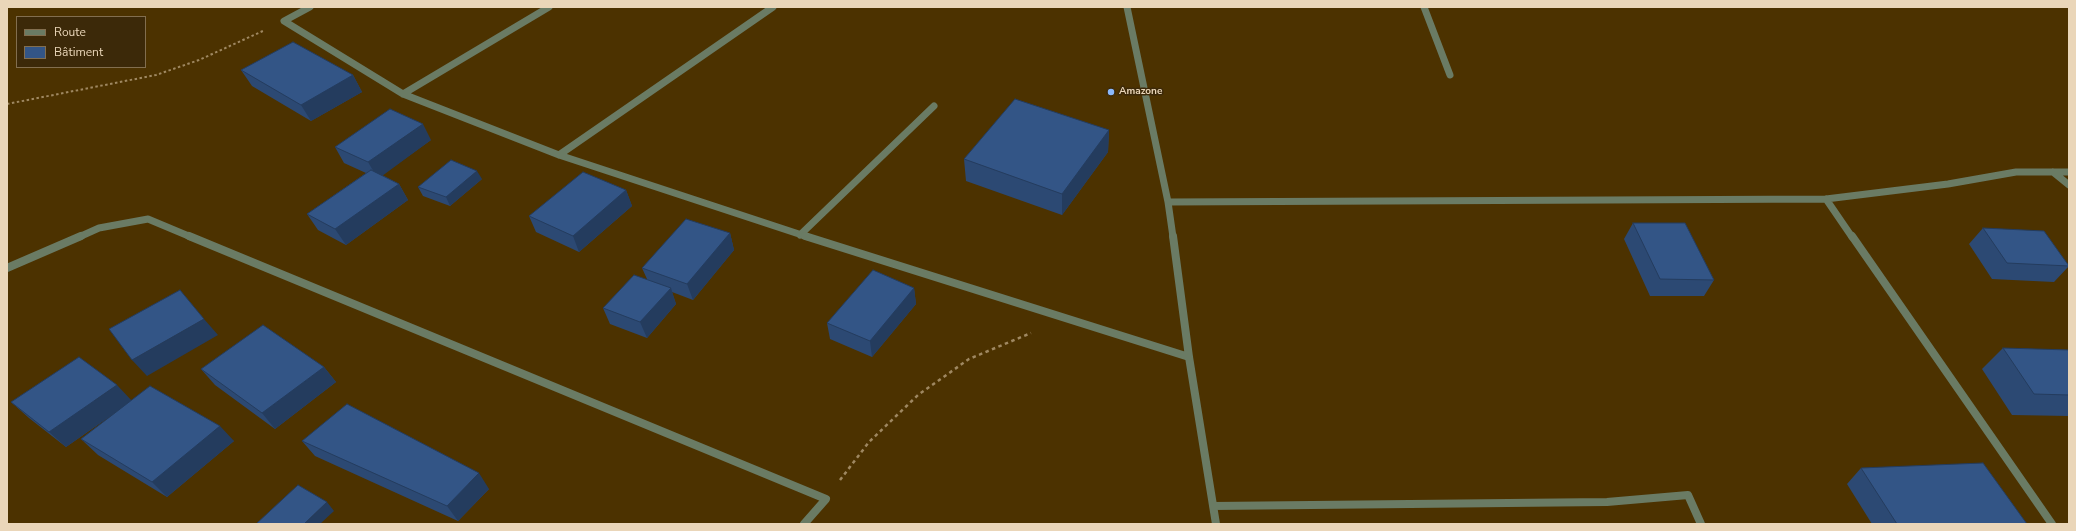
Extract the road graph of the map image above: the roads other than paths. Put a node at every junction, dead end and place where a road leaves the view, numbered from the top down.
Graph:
1 (310, 7) edge
2 (549, 7) edge
3 (773, 7) edge
4 (1127, 7) edge
5 (1424, 7) edge
6 (1450, 75) dead end
7 (403, 94) junction
8 (934, 106) dead end
9 (559, 155) junction
10 (2053, 172) junction
11 (2069, 172) edge
12 (2069, 185) edge
13 (1826, 199) junction
14 (1168, 202) junction
15 (800, 235) junction
16 (7, 268) edge
17 (1189, 357) junction
18 (1213, 506) junction
19 (804, 524) edge
20 (1216, 524) edge
21 (1701, 524) edge
22 (2052, 524) edge

1 - 7 street
2 - 7 street
3 - 9 street
4 - 14 street
5 - 6 street
7 - 9 street
8 - 15 street
9 - 15 street
10 - 11 street
10 - 12 street
10 - 13 street
13 - 14 street
13 - 22 street
14 - 17 street
15 - 17 street
16 - 19 street
17 - 18 street
18 - 20 street
18 - 21 street

